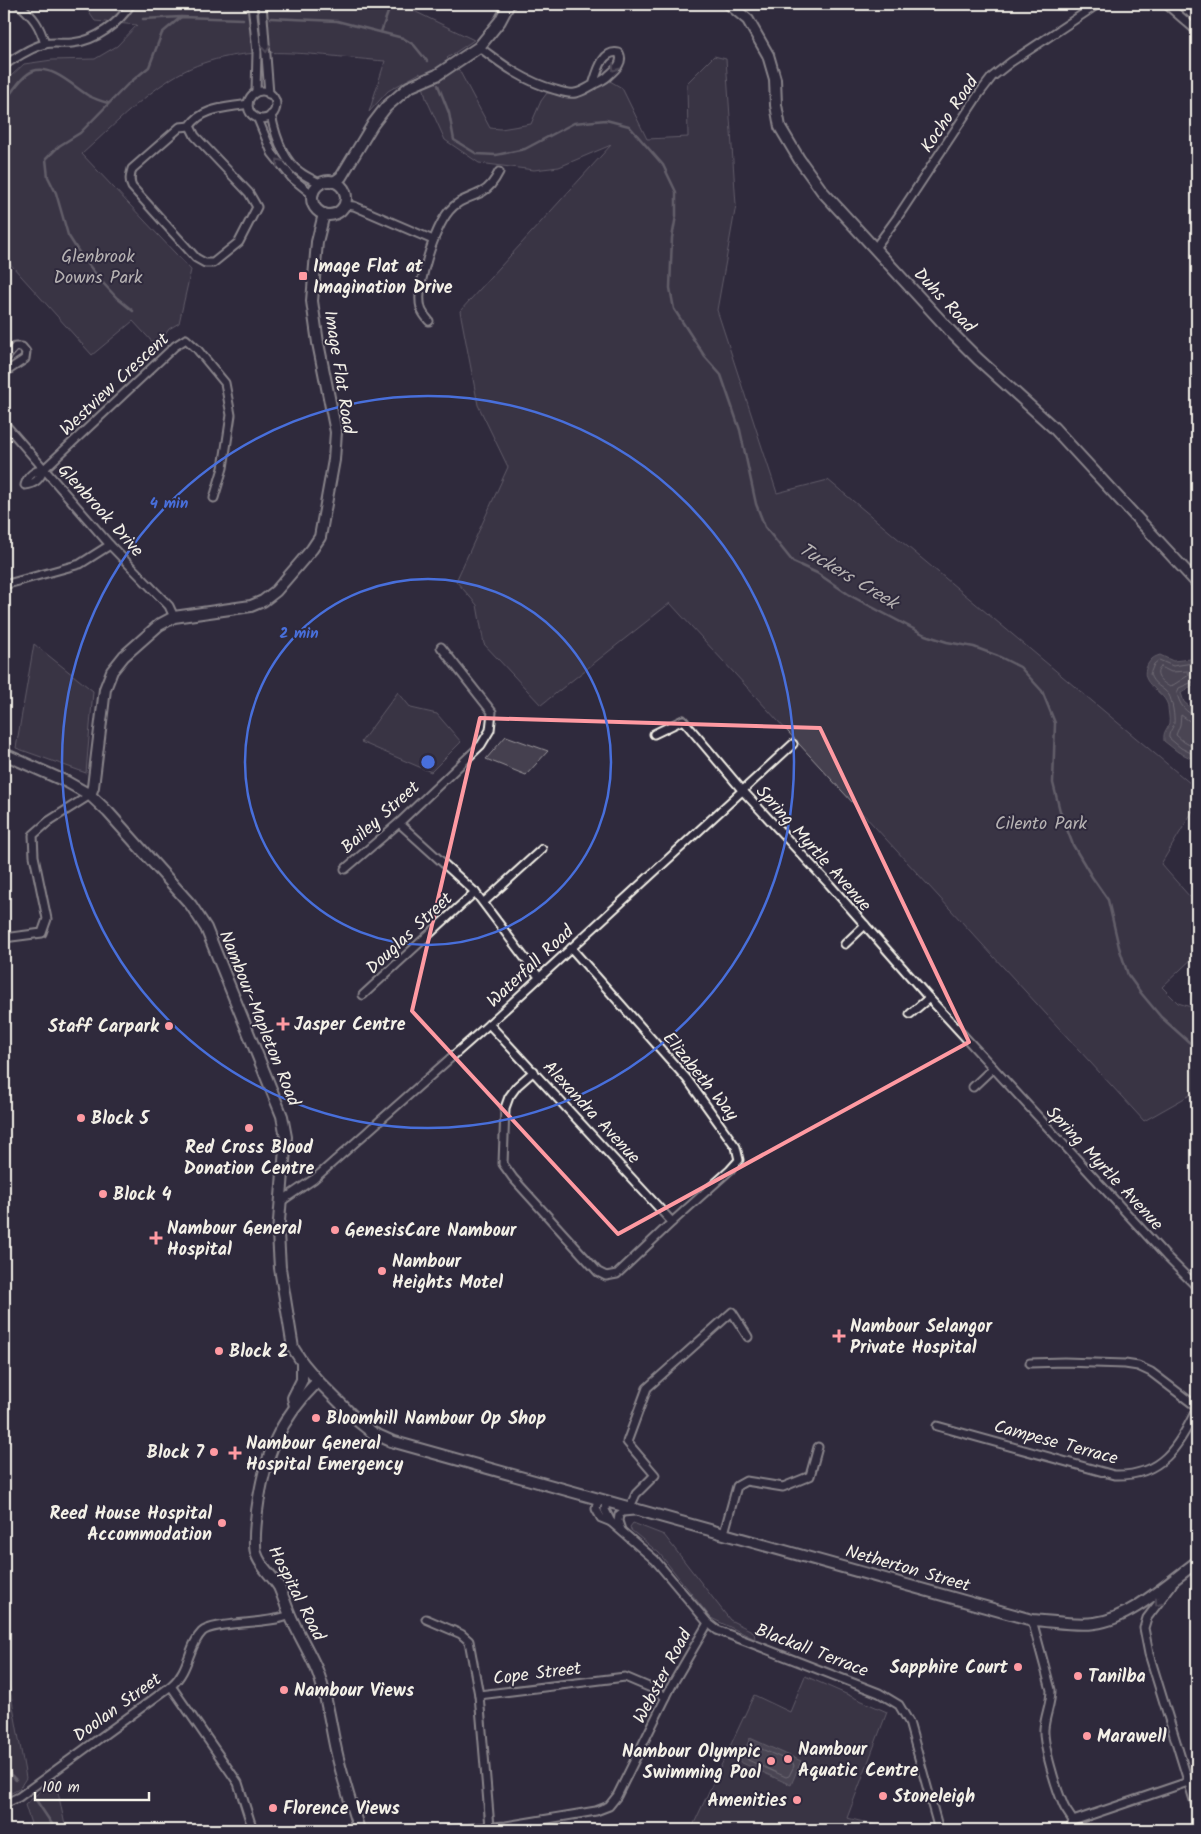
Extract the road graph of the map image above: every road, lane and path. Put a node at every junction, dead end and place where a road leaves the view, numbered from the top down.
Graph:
1 (19, 4) edge
2 (131, 4) edge
3 (252, 4) edge
4 (262, 4) edge
5 (509, 4) edge
6 (729, 4) edge
7 (1098, 4) edge
8 (1166, 4) edge
9 (1197, 31) edge
10 (45, 44) junction
11 (479, 47) junction
12 (4, 66) edge
13 (593, 85) junction
14 (256, 92) junction
15 (270, 94) junction
16 (248, 104) junction
17 (271, 115) junction
18 (258, 118) junction
19 (190, 126) junction
20 (499, 172) dead end
21 (334, 182) junction
22 (321, 184) junction
23 (313, 195) junction
24 (345, 205) junction
25 (324, 214) junction
26 (433, 240) junction
27 (875, 248) junction
28 (429, 321) dead end
29 (4, 360) edge
30 (4, 373) edge
31 (4, 423) edge
32 (44, 470) junction
33 (214, 498) dead end
34 (110, 545) junction
35 (1197, 583) edge
36 (4, 585) edge
37 (174, 617) junction
38 (442, 647) dead end
39 (654, 734) dead end
40 (793, 744) dead end
41 (4, 754) edge
42 (742, 790) junction
43 (90, 795) junction
44 (399, 823) junction
45 (542, 849) dead end
46 (345, 869) dead end
47 (475, 892) junction
48 (484, 902) junction
49 (865, 925) junction
50 (4, 938) edge
51 (845, 944) dead end
52 (571, 948) junction
53 (539, 977) junction
54 (363, 995) dead end
55 (929, 998) junction
56 (910, 1014) dead end
57 (489, 1024) junction
58 (992, 1068) junction
59 (534, 1071) junction
60 (972, 1087) dead end
61 (280, 1202) junction
62 (672, 1222) junction
63 (1197, 1287) edge
64 (748, 1338) dead end
65 (302, 1362) junction
66 (1030, 1363) dead end
67 (318, 1381) junction
68 (295, 1406) junction
69 (1197, 1408) edge
70 (937, 1426) dead end
71 (818, 1447) dead end
72 (602, 1499) junction
73 (630, 1507) junction
74 (642, 1510) junction
75 (621, 1531) junction
76 (724, 1533) junction
77 (1194, 1564) edge
78 (290, 1615) junction
79 (426, 1619) dead end
80 (1032, 1620) junction
81 (708, 1623) junction
82 (171, 1686) junction
83 (479, 1695) junction
84 (666, 1697) junction
85 (1188, 1782) junction
86 (4, 1804) edge
87 (1197, 1810) edge
88 (1073, 1821) junction
89 (490, 1827) junction
90 (253, 1830) edge
91 (359, 1830) edge
92 (444, 1830) edge
93 (939, 1830) edge
94 (1070, 1830) edge

1 - 10 street
2 - 10 street
3 - 14 street
4 -> 15 street
5 - 11 street
6 - 27 street, Duhs Road
7 - 27 street, Kocho Road
8 - 9 street
10 - 12 street
11 - 13 street
11 - 21 street
13 -> 13 street
14 - 15 street
14 - 16 street
15 - 17 street
16 - 18 street
16 - 19 street
17 - 18 street
17 - 22 street
23 -> 18 street
19 - 19 street
20 - 26 street
21 - 22 street
21 - 24 street
22 - 23 street
23 - 25 street
24 - 25 street
24 - 26 street
25 - 37 street, Image Flat Road
26 - 28 street
27 - 35 street, Duhs Road
29 - 30 street
31 - 32 street, Glenbrook Drive
32 - 33 street, Westview Crescent
32 - 34 street, Glenbrook Drive
34 - 36 street
34 - 37 street, Glenbrook Drive
37 - 43 street, Image Flat Road
38 - 44 street, Bailey Street
39 - 42 street, Spring Myrtle Avenue
40 - 42 street, Waterfall Road
41 - 43 street, Nambour-Mapleton Road
42 - 49 street, Spring Myrtle Avenue
42 - 52 street, Waterfall Road
43 - 50 street
43 - 61 street, Nambour-Mapleton Road
44 - 46 street, Bailey Street
44 - 47 street
45 - 48 street
47 - 48 street
47 - 54 street, Douglas Street
48 - 53 street
49 - 51 street, Spring Myrtle Avenue
49 - 55 street, Spring Myrtle Avenue
52 - 53 street, Waterfall Road
52 - 62 street, Elizabeth Way
53 - 57 street, Waterfall Road
55 - 56 street
55 - 58 street, Spring Myrtle Avenue
57 - 59 street, Alexandra Avenue
57 - 61 street, Waterfall Road
58 - 60 street
58 - 63 street, Spring Myrtle Avenue
59 - 62 street, Alexandra Avenue
59 - 62 street
61 - 65 street, Nambour-Mapleton Road
64 - 73 street
65 - 67 street, Nambour-Mapleton Road
65 - 68 street
66 - 69 street
67 - 68 street, Hospital Road
67 - 72 street
68 - 78 street, Hospital Road
69 - 70 street, Campese Terrace
71 - 76 street
72 - 73 street, Netherton Street
72 - 75 street, Blackall Terrace
73 - 74 street, Netherton Street
74 - 75 street
74 - 76 street, Netherton Street
75 - 81 street, Blackall Terrace
76 - 80 street, Netherton Street
77 - 80 street, Netherton Street
77 -> 85 street
78 - 82 street, Doolan Street
78 - 91 street, Hospital Road
79 - 83 street
80 - 88 street
81 - 84 street, Webster Road
81 - 93 street, Blackall Terrace
82 - 86 street, Doolan Street
82 - 90 street
83 - 84 street, Cope Street
83 - 89 street, Cope Street
84 - 89 street, Webster Road
85 - 87 street
85 - 88 street
88 - 94 street
89 - 92 street, Webster Road

